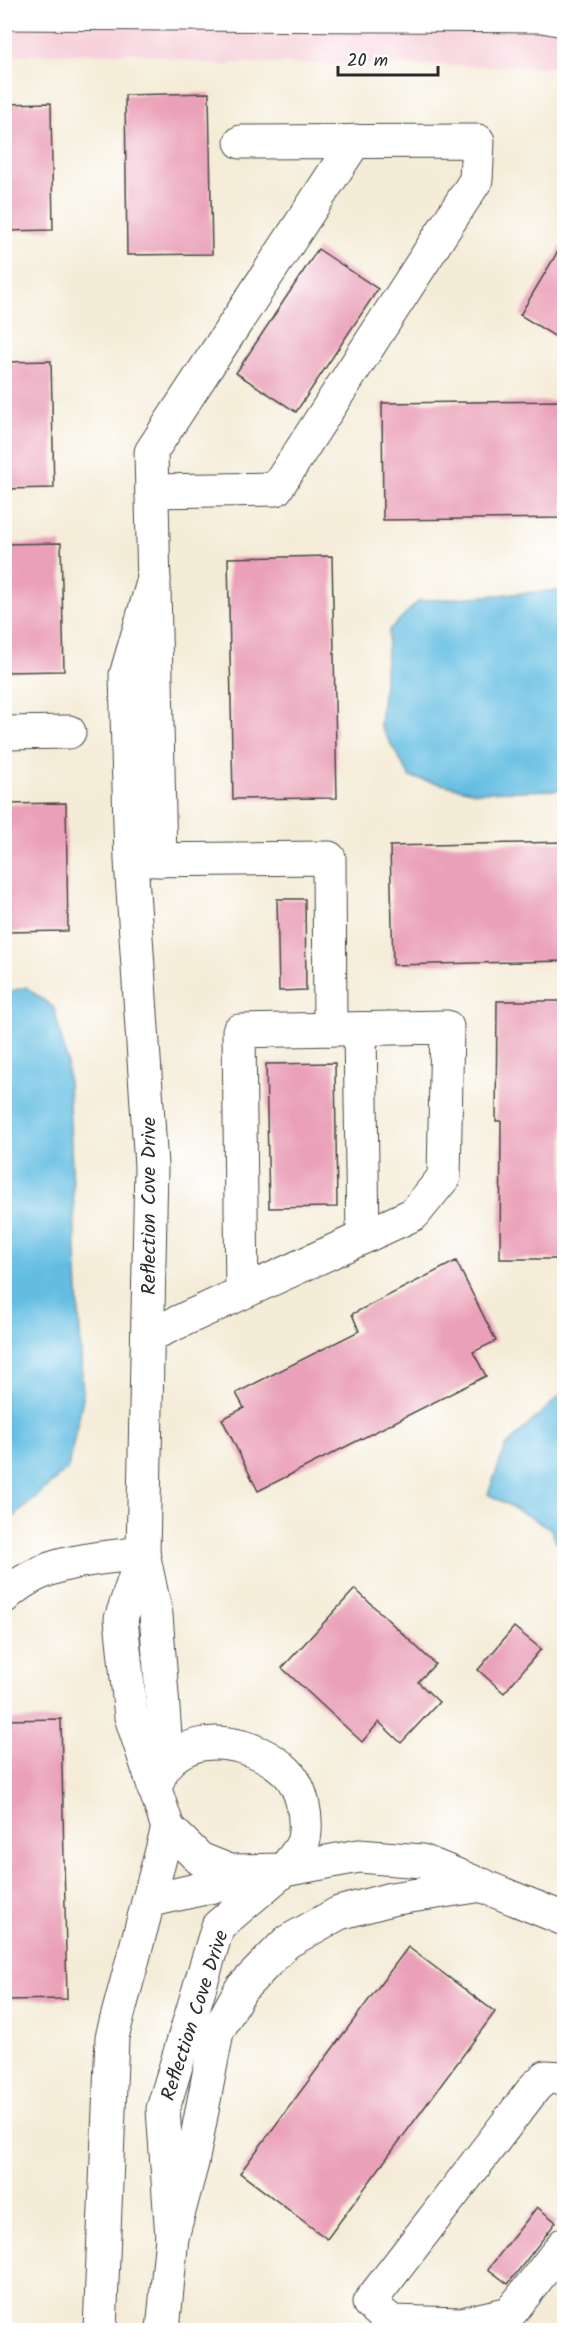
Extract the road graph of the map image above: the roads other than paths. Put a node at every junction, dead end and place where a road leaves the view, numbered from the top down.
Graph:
1 (4, 13) edge
2 (550, 14) edge
3 (355, 141) junction
4 (241, 142) dead end
5 (152, 491) junction
6 (69, 732) dead end
7 (4, 733) edge
8 (146, 860) junction
9 (345, 1029) junction
10 (363, 1237) junction
11 (242, 1293) junction
12 (148, 1336) junction
13 (143, 1553) junction
14 (4, 1597) edge
15 (161, 1776) junction
16 (168, 1828) junction
17 (284, 1870) junction
18 (483, 1885) junction
19 (148, 1901) junction
20 (564, 1919) edge
21 (564, 2078) edge
22 (172, 2237) junction
23 (564, 2244) edge
24 (100, 2331) edge
25 (163, 2331) edge

1 - 2 street
3 - 4 street
3 - 5 street, Reflection Cove Drive
3 - 5 street
5 - 8 street, Reflection Cove Drive
6 - 7 street
8 - 9 street
8 - 12 street, Reflection Cove Drive
9 - 10 street
9 - 10 street
9 - 11 street
10 - 11 street
11 - 12 street
12 - 13 street, Reflection Cove Drive
13 - 14 street
13 - 15 street, Reflection Cove Drive
15 - 16 street
15 - 17 street
16 - 17 street
16 - 19 street
17 - 18 street, Reflection Cove Drive
17 - 19 street, Reflection Cove Drive
17 - 22 street, Reflection Cove Drive
18 - 20 street, Reflection Cove Drive
18 - 22 street
19 - 24 street
21 - 23 street
22 - 25 street, Reflection Cove Drive

